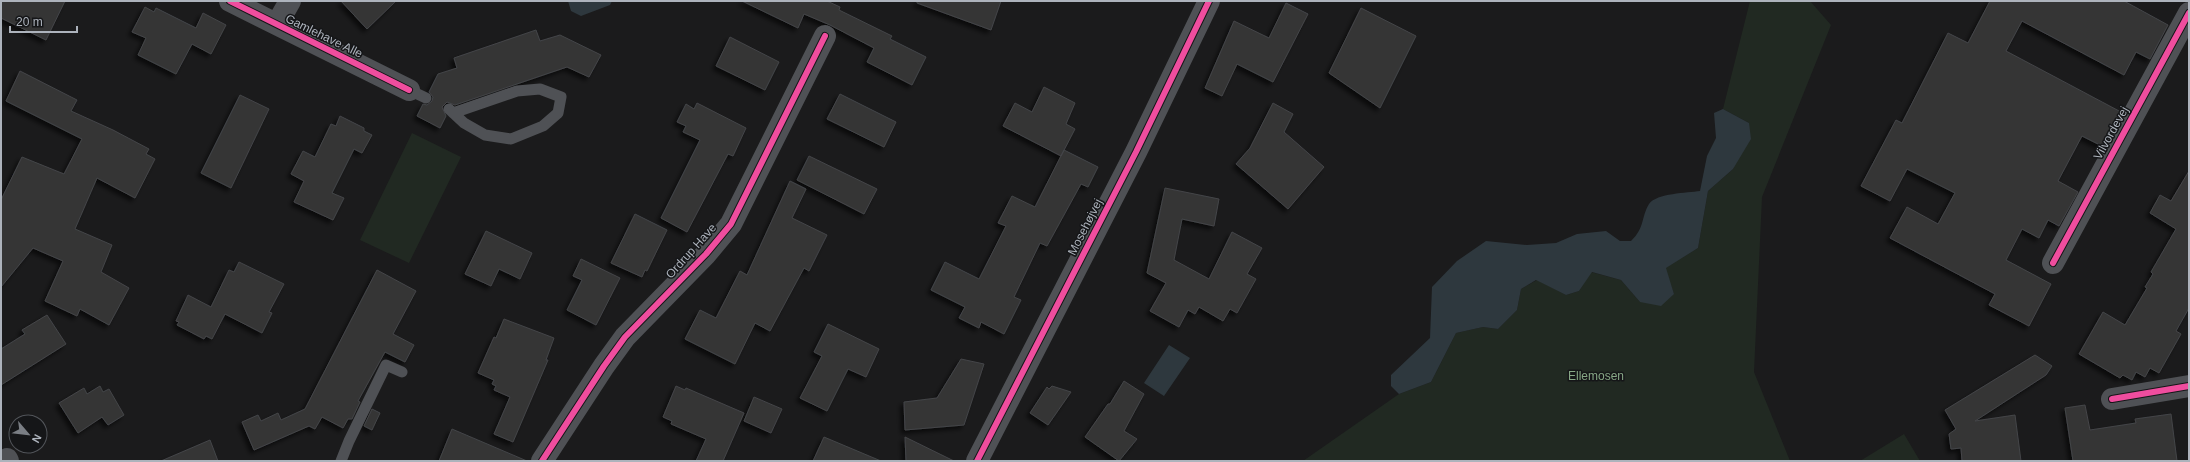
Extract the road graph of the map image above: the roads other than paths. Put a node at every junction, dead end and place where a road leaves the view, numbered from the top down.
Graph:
1 (230, 1) edge
2 (290, 1) edge
3 (1209, 1) edge
4 (2189, 13) edge
5 (277, 24) junction
6 (825, 36) dead end
7 (417, 94) dead end
8 (451, 111) joint
9 (2053, 263) dead end
10 (402, 372) dead end
11 (2187, 383) edge
12 (2112, 399) dead end
13 (341, 461) edge
14 (542, 461) edge
15 (977, 461) edge

1 - 5 street, Gamlehave Alle
2 - 5 street, Gamlehave Alle
3 - 15 street, Mosehøjvej
4 - 9 street, Vilvordevej
5 - 7 street, Gamlehave Alle
6 - 14 street, Ordrup Have
8 - 8 lane
10 - 13 lane
11 - 12 street

